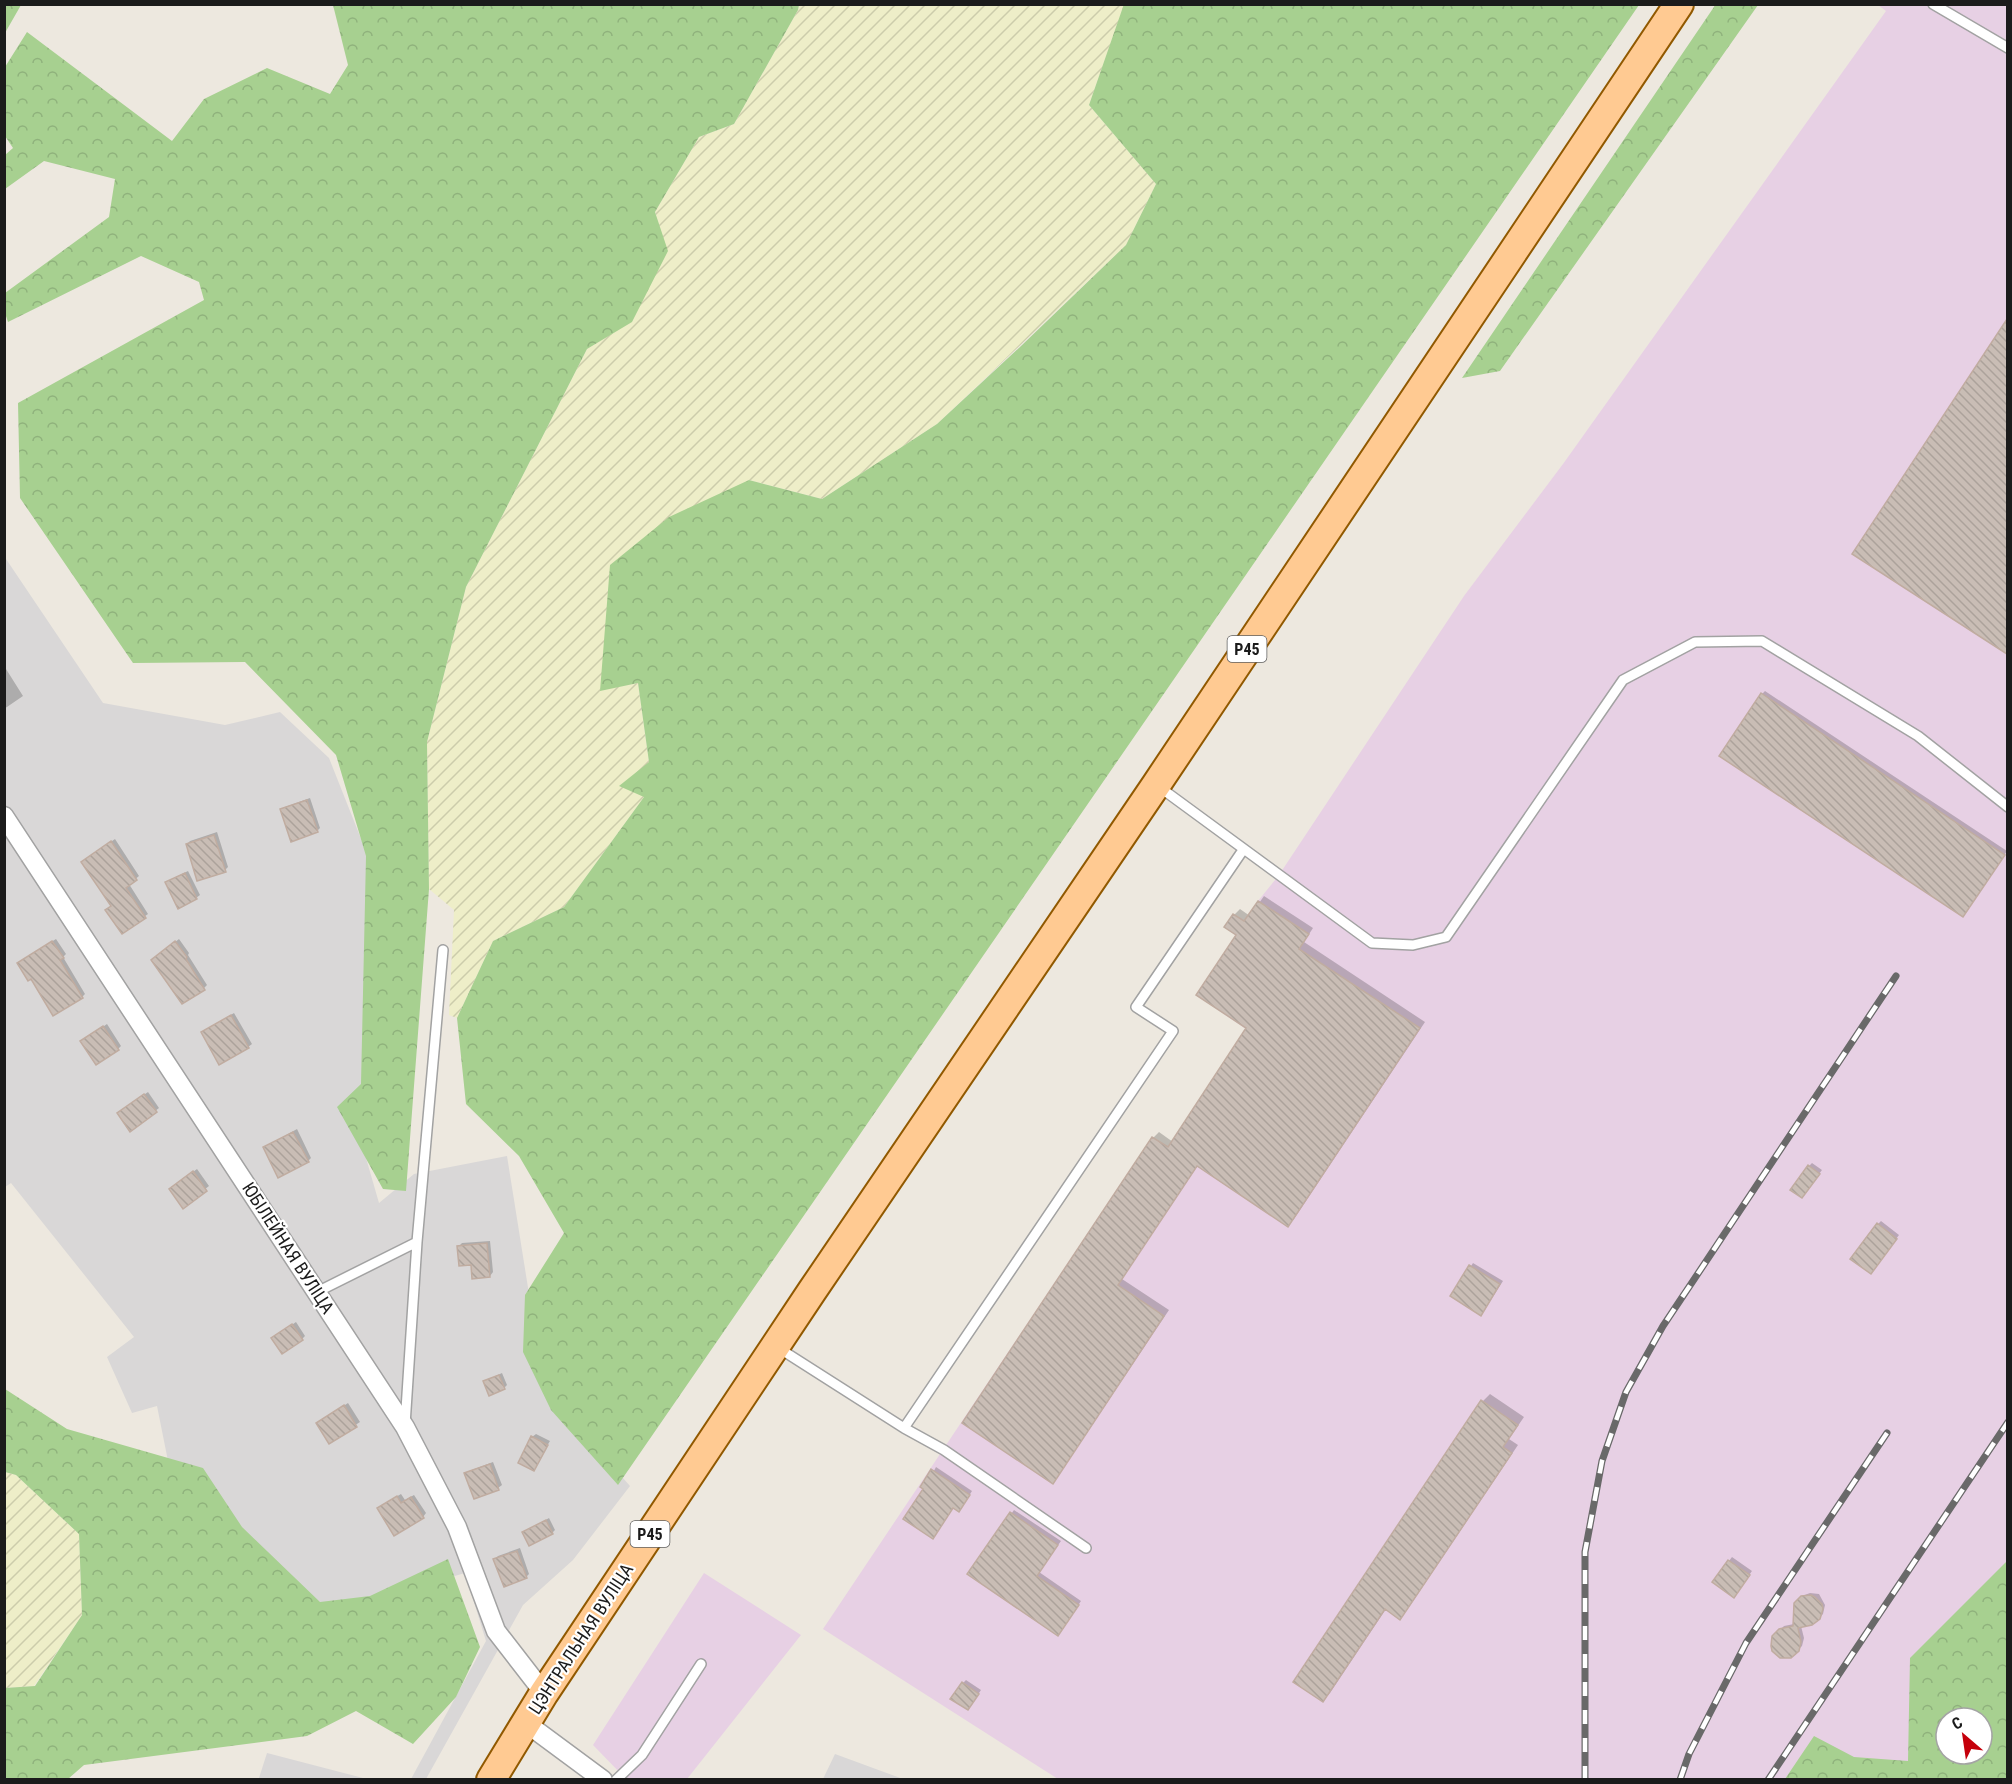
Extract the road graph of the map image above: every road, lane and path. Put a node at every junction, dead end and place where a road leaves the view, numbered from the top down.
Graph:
1 (1679, 4) edge
2 (1933, 4) edge
3 (2007, 48) edge
4 (1156, 785) junction
5 (2007, 807) edge
6 (4, 816) edge
7 (1243, 850) junction
8 (443, 950) dead end
9 (417, 1242) junction
10 (317, 1292) junction
11 (775, 1346) junction
12 (405, 1427) junction
13 (904, 1428) junction
14 (1086, 1548) dead end
15 (701, 1664) dead end
16 (544, 1693) junction
17 (526, 1723) junction
18 (491, 1779) edge
19 (603, 1779) edge
20 (615, 1779) edge

1 - 4 main road, Р45
2 - 3 lane
4 - 7 lane
4 - 11 main road, ЦЭНТРАЛЬНАЯ ВУЛІЦА / Р45
5 - 7 lane
6 - 10 street, ЮБІЛЕЙНАЯ ВУЛІЦА
7 - 13 lane
8 - 9 lane
9 - 10 lane
9 - 12 lane
10 - 12 street, ЮБІЛЕЙНАЯ ВУЛІЦА
11 - 13 lane
11 - 16 main road, ЦЭНТРАЛЬНАЯ ВУЛІЦА / Р45
12 - 16 street, ЮБІЛЕЙНАЯ ВУЛІЦА
13 - 14 lane
15 - 20 lane
16 - 17 main road, ЦЭНТРАЛЬНАЯ ВУЛІЦА / Р45
17 - 18 main road, ЦЭНТРАЛЬНАЯ ВУЛІЦА / Р45
17 - 19 street

